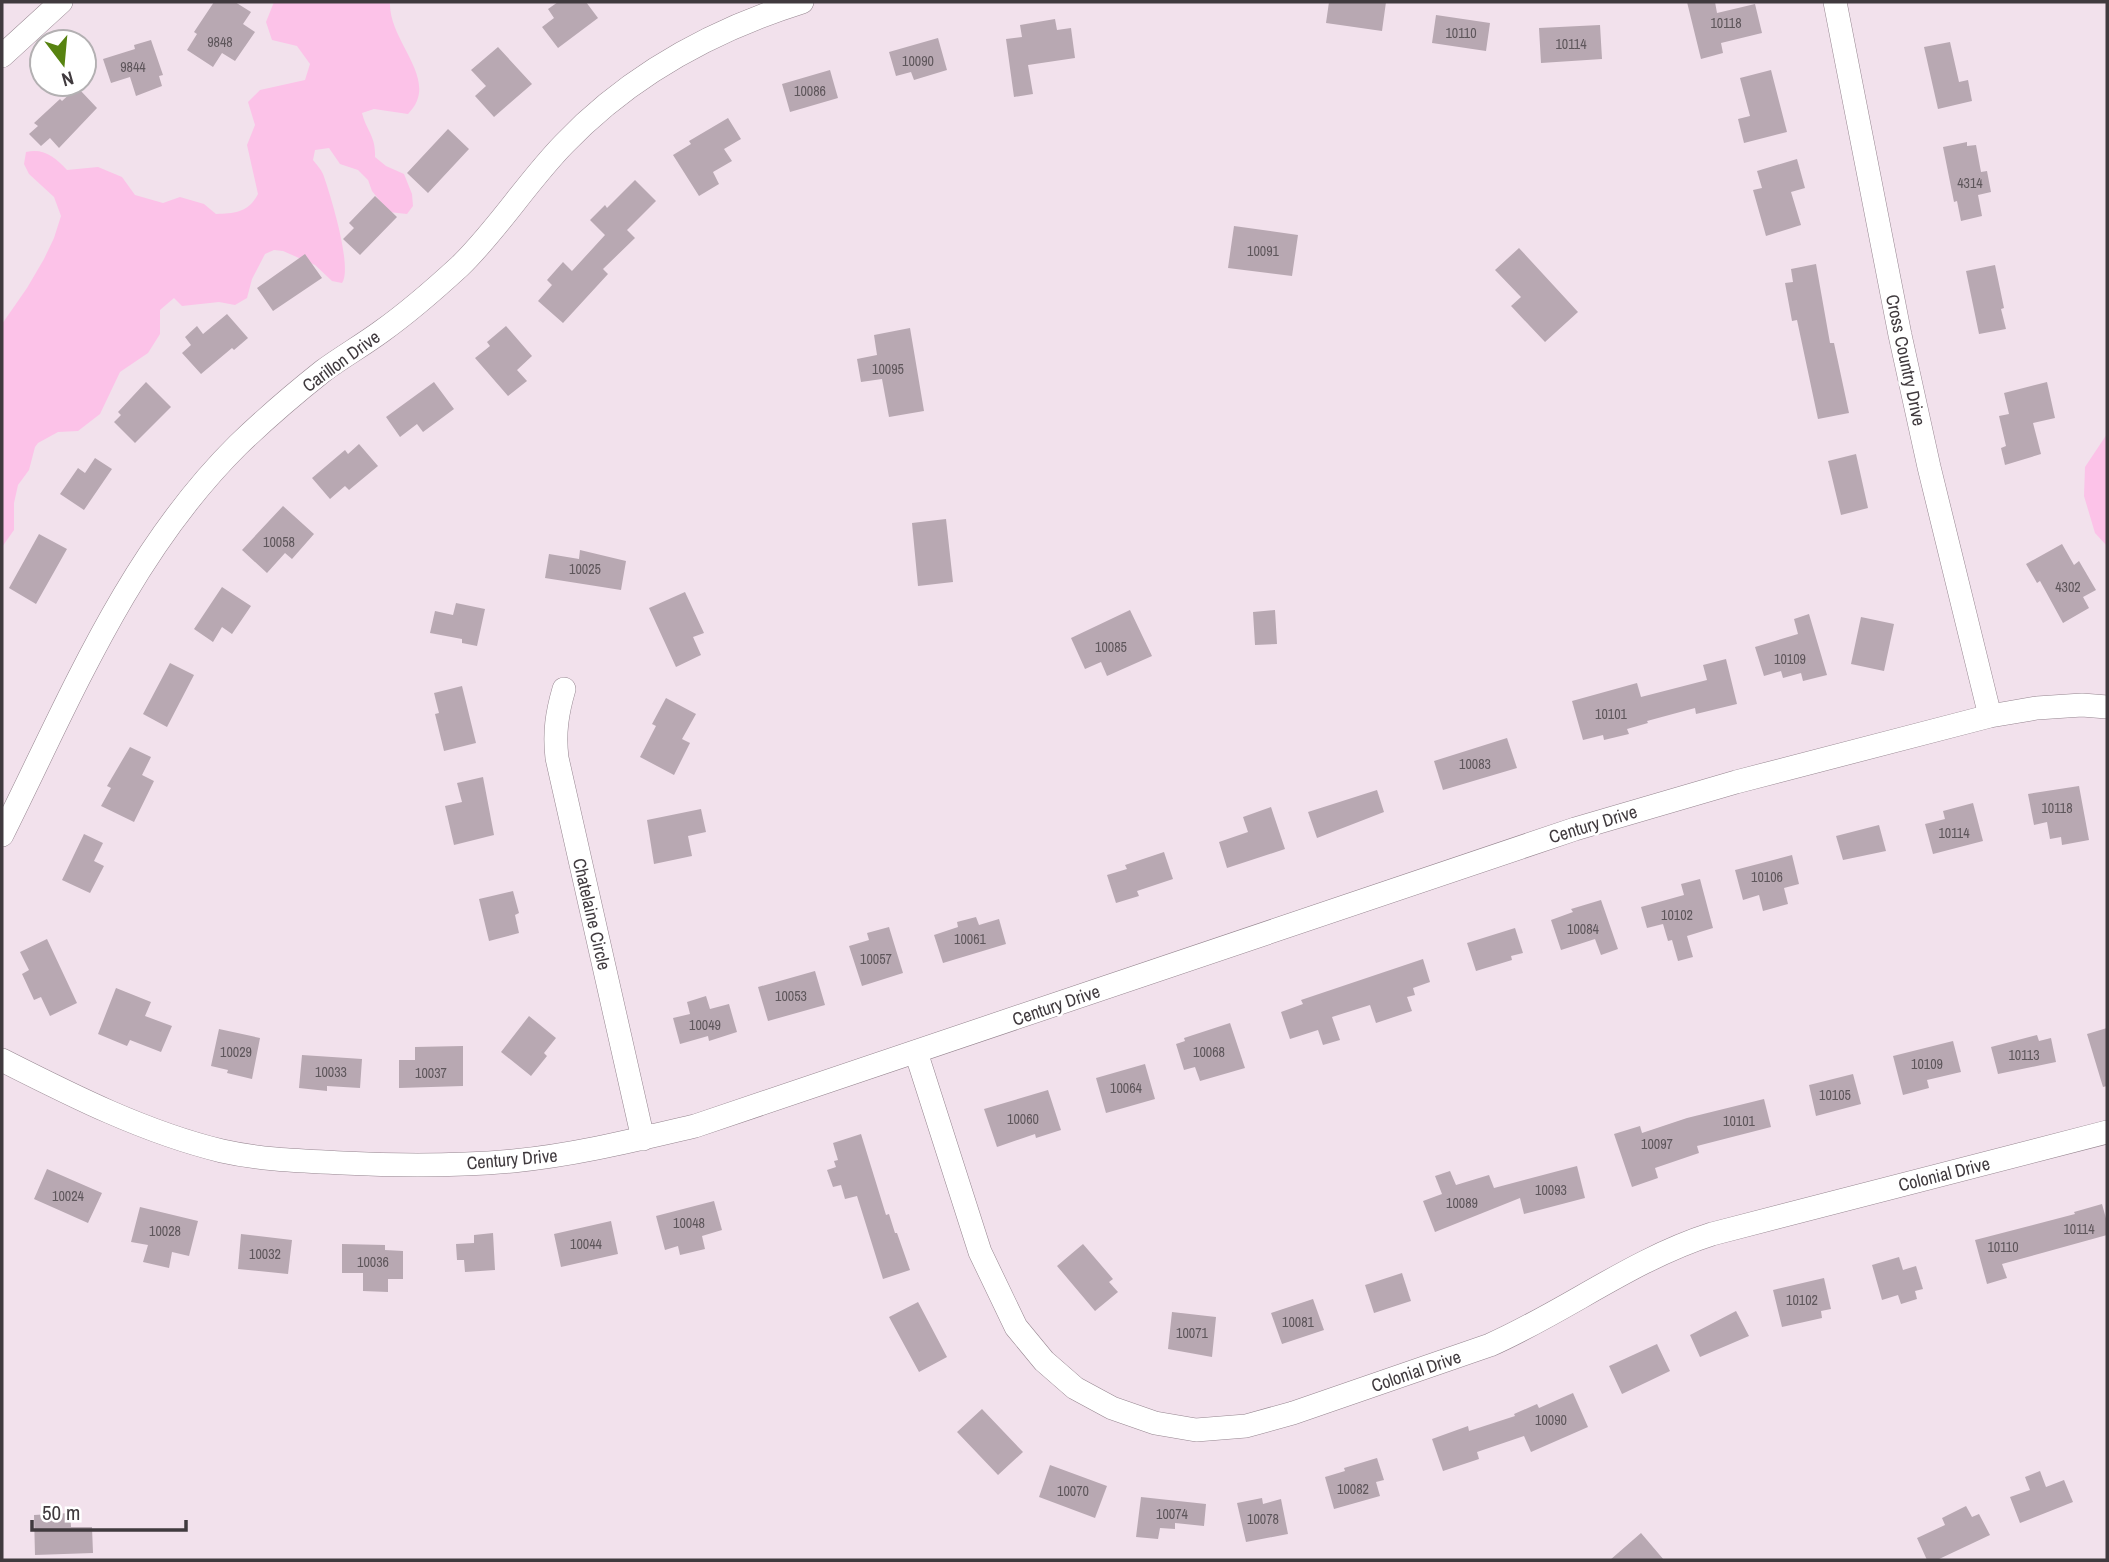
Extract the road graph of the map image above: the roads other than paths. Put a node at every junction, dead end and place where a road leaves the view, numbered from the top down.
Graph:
1 (61, 2) edge
2 (802, 2) edge
3 (1835, 2) edge
4 (2, 56) edge
5 (564, 689) dead end
6 (2107, 707) edge
7 (1990, 716) junction
8 (2, 835) edge
9 (916, 1052) junction
10 (2, 1060) edge
11 (2107, 1132) edge
12 (643, 1139) junction

1 - 4 street
2 - 8 street, Carillon Drive
3 - 7 street, Cross Country Drive
5 - 12 street, Chatelaine Circle
6 - 7 street, Century Drive
7 - 9 street, Century Drive
9 - 11 street, Colonial Drive
9 - 12 street, Century Drive
10 - 12 street, Century Drive

